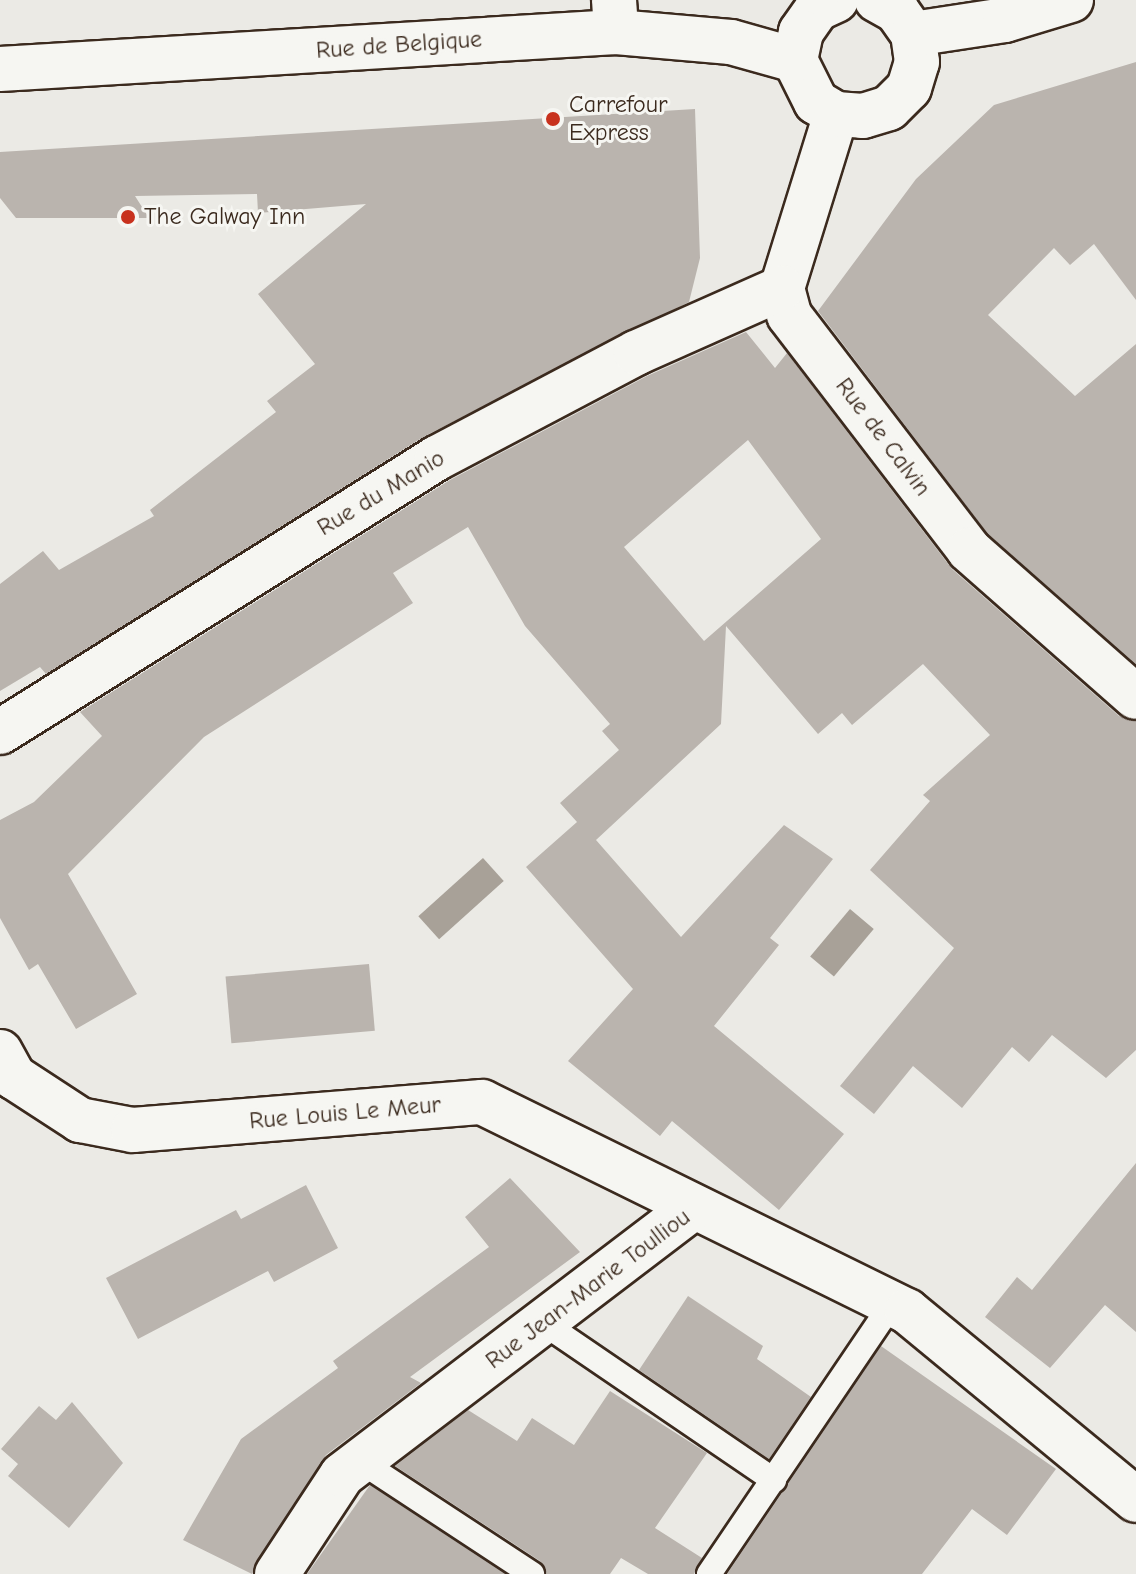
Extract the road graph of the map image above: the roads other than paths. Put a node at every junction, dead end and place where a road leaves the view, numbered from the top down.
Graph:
1 (836, 0) edge
2 (877, 0) edge
3 (1071, 0) edge
4 (615, 16) edge
5 (913, 34) junction
6 (795, 60) junction
7 (0, 69) edge
8 (836, 114) junction
9 (782, 288) junction
10 (1136, 697) edge
11 (0, 732) edge
12 (0, 1052) edge
13 (694, 1207) junction
14 (892, 1304) junction
15 (542, 1322) junction
16 (360, 1461) junction
17 (774, 1480) junction
18 (1136, 1500) edge
19 (277, 1574) edge
20 (532, 1574) edge
21 (709, 1574) edge

1 - 6 street
2 - 5 street
3 - 5 street
4 - 6 street, Rue de Belgique
4 - 7 street, Rue de Belgique
5 - 8 street
6 - 8 street
8 - 9 street
9 - 10 street, Rue de Calvin
9 - 11 street, Rue du Manio
12 - 13 street, Rue Louis Le Meur
13 - 14 street, Rue Jean-Marie Toulliou
13 - 15 street, Rue Jean-Marie Toulliou
14 - 17 lane
14 - 18 street, Rue Jean-Marie Toulliou
15 - 16 street, Rue Jean-Marie Toulliou
15 - 17 lane
16 - 19 street, Rue Jean-Marie Toulliou
16 - 20 lane
17 - 21 lane

